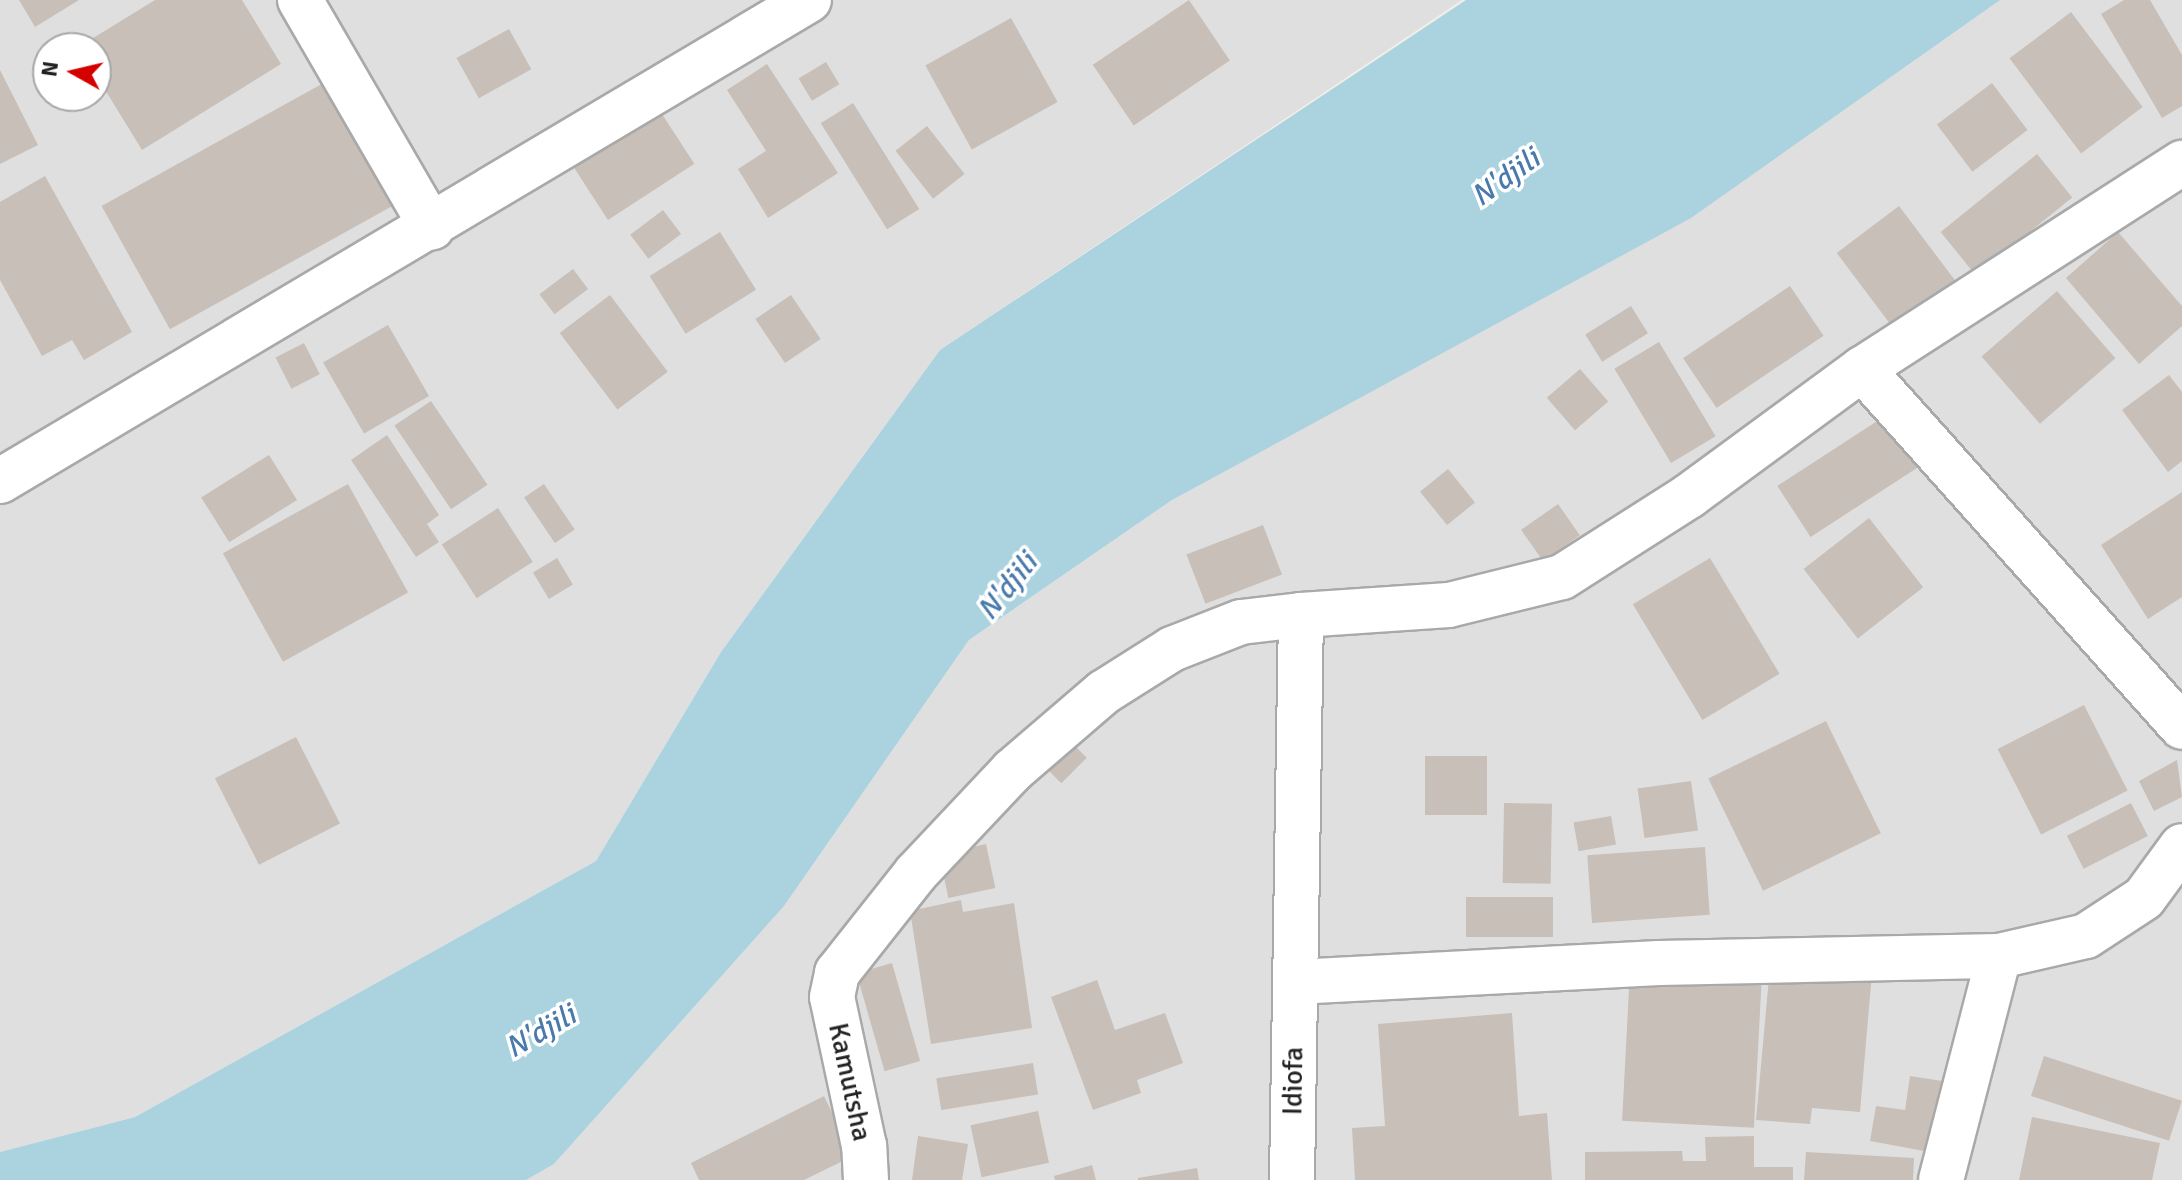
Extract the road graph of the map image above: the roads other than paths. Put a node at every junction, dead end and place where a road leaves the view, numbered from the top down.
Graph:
1 (300, 0) edge
2 (809, 0) edge
3 (2182, 163) edge
4 (432, 228) junction
5 (1862, 369) junction
6 (0, 481) edge
7 (1301, 615) junction
8 (2182, 727) edge
9 (2182, 846) edge
10 (1999, 956) junction
11 (1295, 982) junction
12 (866, 1180) edge
13 (1292, 1180) edge
14 (1941, 1180) edge

1 - 4 street
2 - 4 street
3 - 5 street
4 - 6 street
5 - 7 street
5 - 8 street
7 - 11 street, Idiofa
7 - 12 street, Kamutsha
9 - 10 street
10 - 11 street
10 - 14 street
11 - 13 street, Idiofa

